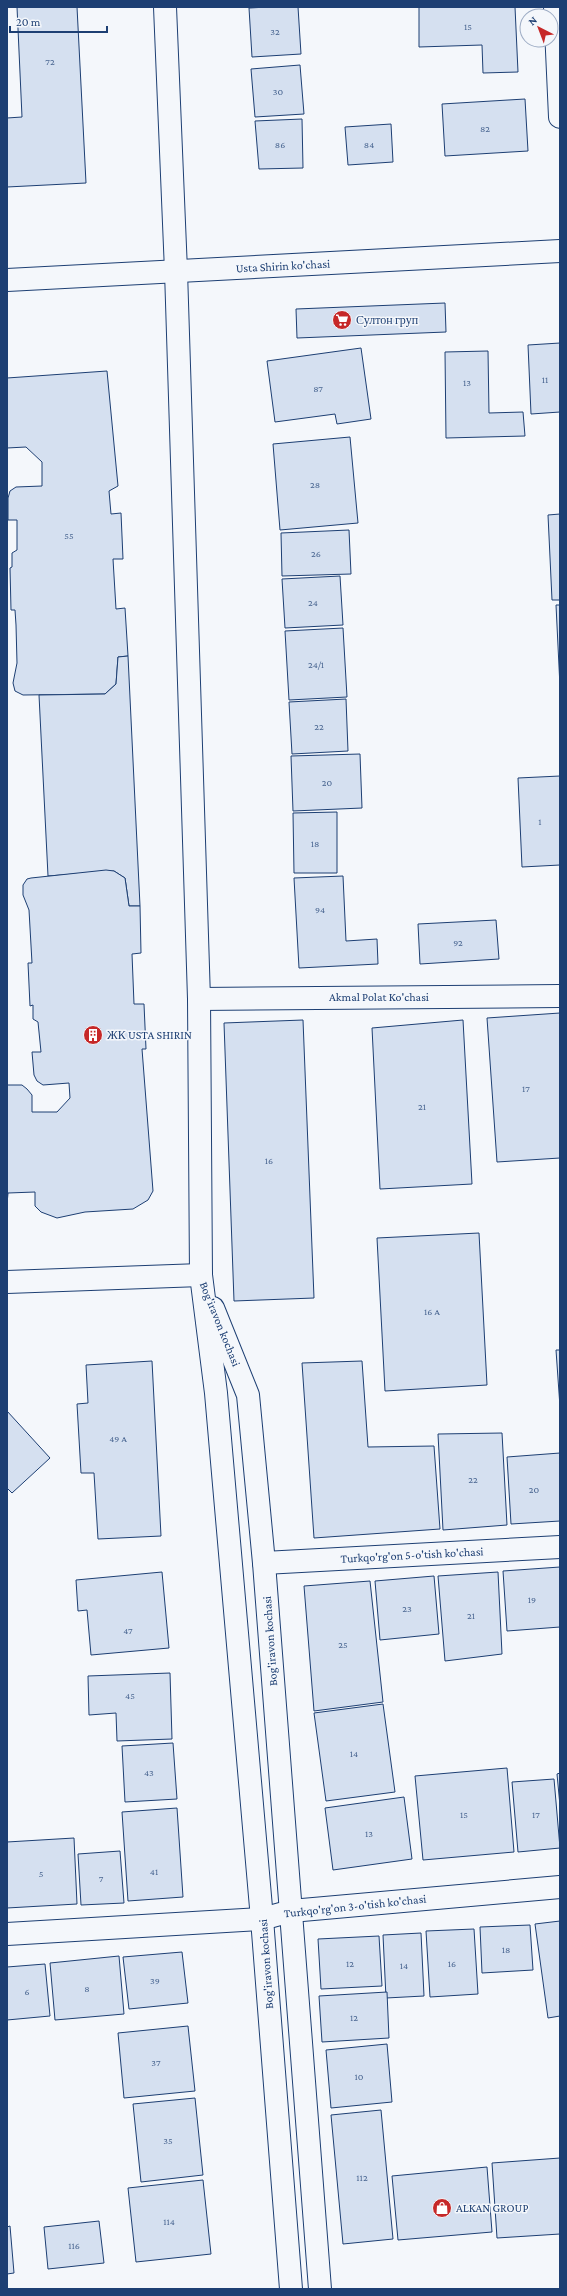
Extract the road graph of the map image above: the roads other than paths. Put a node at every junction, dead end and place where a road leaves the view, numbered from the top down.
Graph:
1 (165, 7) edge
2 (555, 7) edge
3 (560, 117) edge
4 (560, 251) edge
5 (176, 271) junction
6 (7, 280) edge
7 (560, 996) edge
8 (199, 998) junction
9 (201, 1276) junction
10 (7, 1282) edge
11 (560, 1547) edge
12 (264, 1563) junction
13 (560, 1886) edge
14 (291, 1911) junction
15 (262, 1919) junction
16 (7, 1934) edge
17 (291, 2289) edge
18 (320, 2289) edge

1 - 5 street
2 - 3 street
4 - 5 street, Usta Shirin ko'chasi
5 - 6 street, Usta Shirin ko'chasi
5 - 8 street
7 - 8 street, Akmal Polat Ko'chasi
8 - 9 street
9 - 10 street
9 - 12 street, Bog'iravon kochasi
9 - 15 street, Bog'iravon kochasi
11 - 12 street, Turkqo'rg'on 5-o'tish ko'chasi
12 - 14 street, Bog'iravon kochasi
13 - 14 street, Turkqo'rg'on 3-o'tish ko'chasi
14 - 15 street, Turkqo'rg'on 3-o'tish ko'chasi
14 - 18 street, Bog'iravon kochasi
15 - 16 street, Turkqo'rg'on 3-o'tish ko'chasi
15 - 17 street, Bog'iravon kochasi

